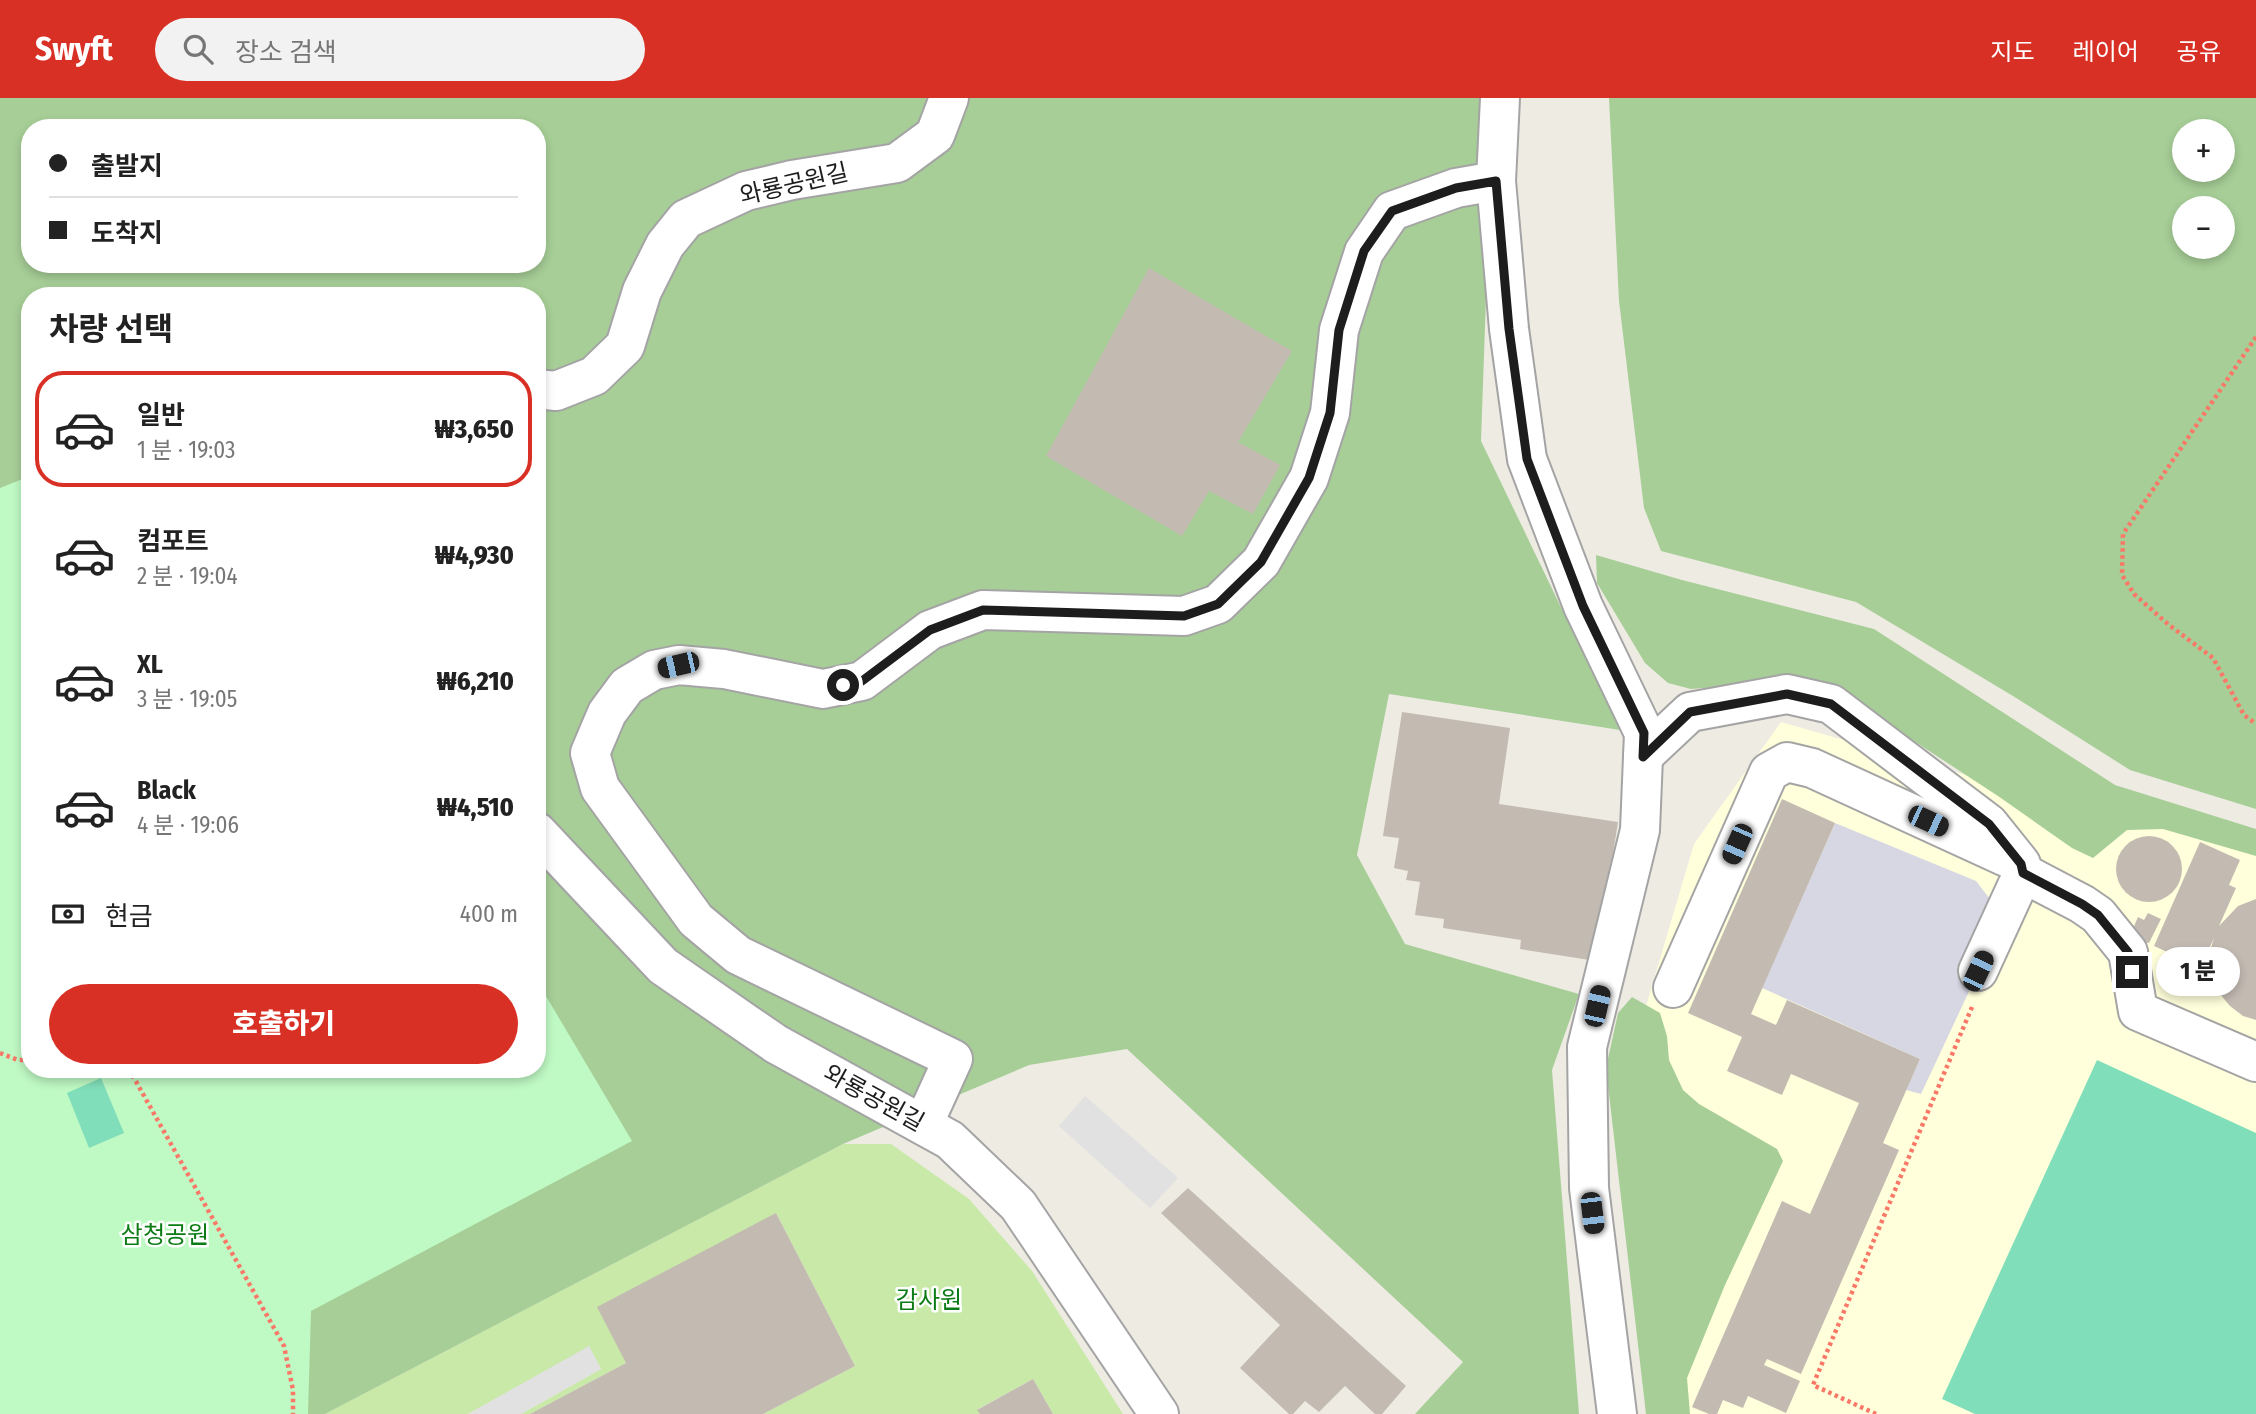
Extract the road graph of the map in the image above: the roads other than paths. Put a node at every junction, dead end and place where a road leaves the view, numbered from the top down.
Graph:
1 (949, 98) edge
2 (1500, 98) edge
3 (1496, 181) junction
4 (546, 390) edge
5 (1643, 757) junction
6 (546, 842) edge
7 (2022, 869) junction
8 (1978, 971) road end
9 (1672, 988) dead end
10 (2256, 1062) edge
11 (923, 1125) junction
12 (1159, 1414) edge
13 (1618, 1414) edge

1 - 4 street, 와룡공원길
2 - 3 street
3 - 5 street
3 - 11 street
5 - 7 street
5 - 13 street
6 - 11 street, 와룡공원길
7 - 8 street
7 - 9 street
7 - 10 street
11 - 12 street, 와룡공원길

